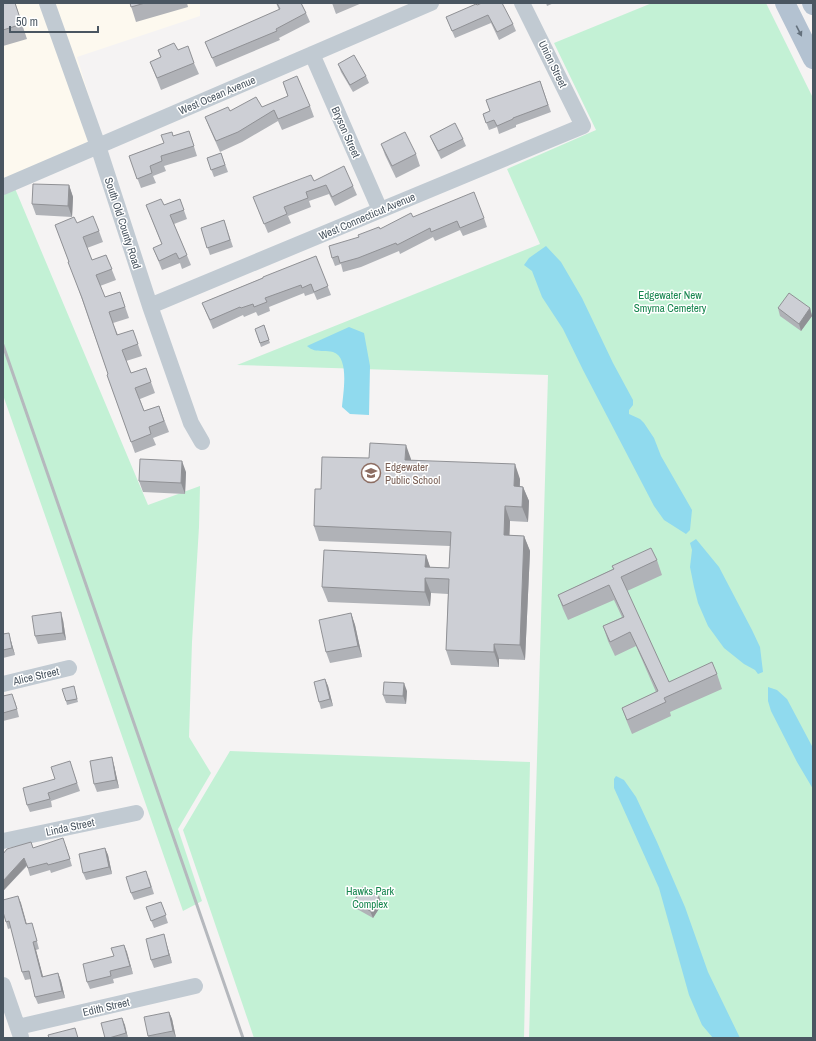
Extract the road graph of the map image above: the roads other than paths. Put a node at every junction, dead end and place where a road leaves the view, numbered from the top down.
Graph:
1 (47, 3) edge
2 (431, 3) edge
3 (522, 3) edge
4 (785, 3) edge
5 (312, 54) junction
6 (813, 59) edge
7 (583, 126) joint
8 (98, 146) junction
9 (3, 188) edge
10 (380, 210) junction
11 (150, 306) junction
12 (202, 442) dead end
13 (69, 668) dead end
14 (3, 684) edge
15 (136, 813) dead end
16 (3, 841) edge
17 (3, 985) edge
18 (195, 986) dead end
19 (20, 1033) edge

1 - 8 street, South Old County Road
2 - 5 street, West Ocean Avenue
3 - 7 street, Union Street
4 -> 6 main road
5 - 8 street, West Ocean Avenue
5 - 10 street, Bryson Street
7 - 10 street, West Connecticut Avenue
8 - 9 street, West Ocean Avenue
8 - 11 street, South Old County Road
10 - 11 street, West Connecticut Avenue
11 - 12 street, South Old County Road
13 - 14 street, Alice Street
15 - 16 street, Linda Street
17 - 19 street
18 - 19 street, Edith Street

